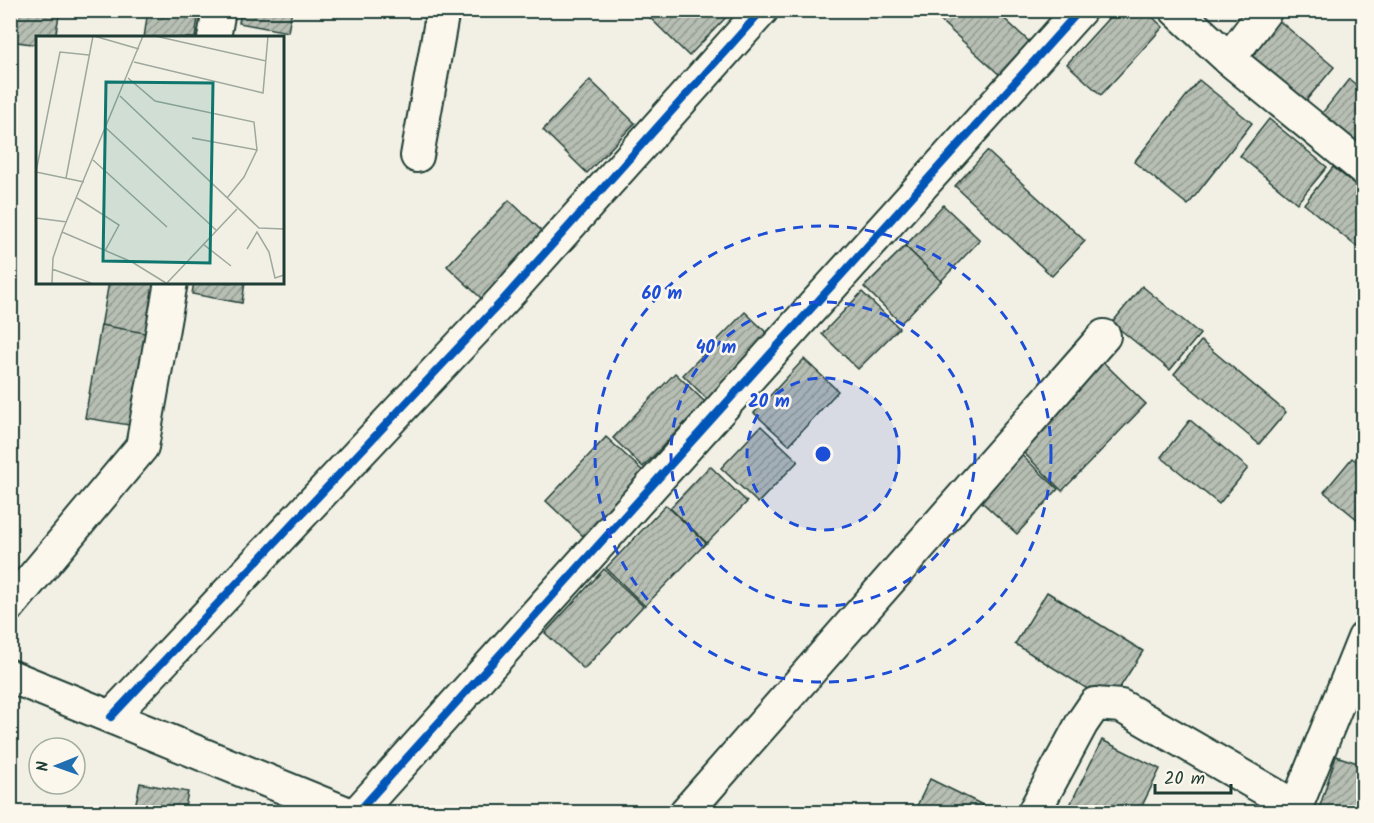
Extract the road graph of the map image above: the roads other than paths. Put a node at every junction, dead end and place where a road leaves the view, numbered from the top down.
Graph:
1 (219, 10) edge
2 (443, 10) edge
3 (762, 10) edge
4 (1080, 10) edge
5 (1176, 10) edge
6 (1266, 10) edge
7 (214, 36) edge
8 (1229, 59) junction
9 (417, 156) dead end
10 (1364, 170) edge
11 (171, 284) edge
12 (1104, 336) dead end
13 (10, 605) edge
14 (1364, 638) edge
15 (10, 676) edge
16 (111, 717) junction
17 (1295, 810) edge
18 (344, 813) edge
19 (358, 813) edge
20 (686, 813) edge
21 (1034, 813) edge

1 - 7 street
2 - 9 street
3 - 16 street
4 - 19 street
5 - 8 street
6 - 8 street
8 - 10 street
11 - 13 street
12 - 20 street
14 - 17 street
15 - 16 street
16 - 18 street
17 - 21 street

